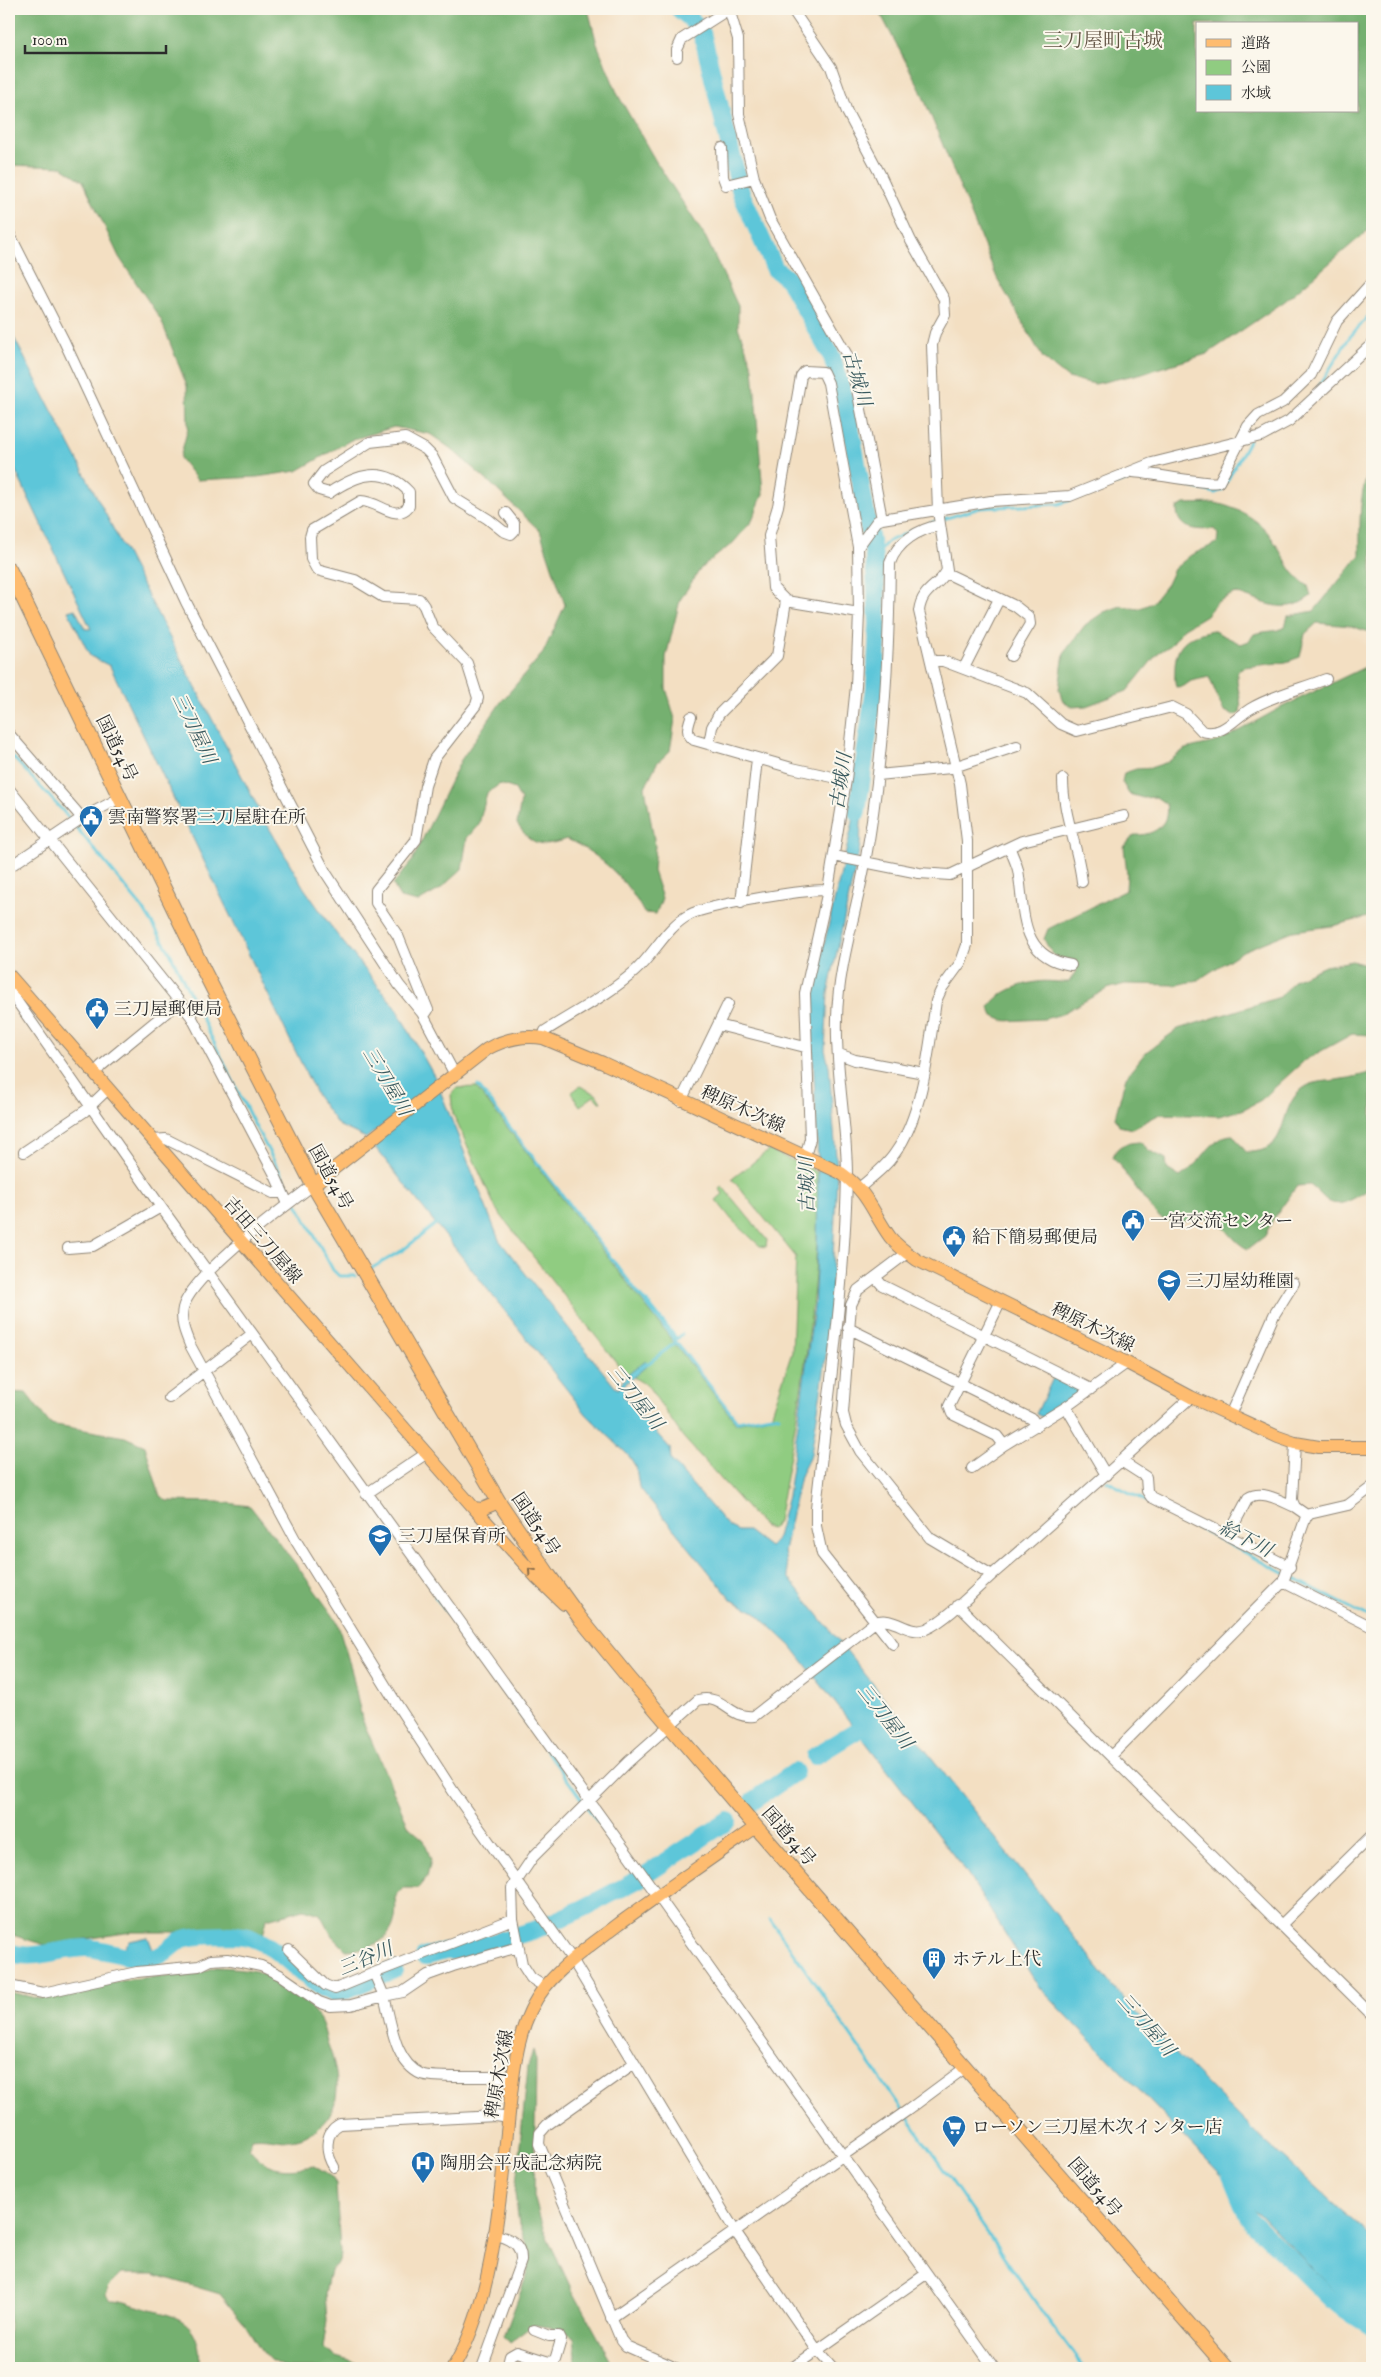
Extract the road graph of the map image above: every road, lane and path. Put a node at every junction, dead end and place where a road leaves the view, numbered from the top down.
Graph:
1 (729, 9) edge
2 (792, 9) edge
3 (677, 57) dead end
4 (722, 148) dead end
5 (752, 179) junction
6 (9, 233) edge
7 (1372, 282) edge
8 (1372, 344) edge
9 (1245, 440) junction
10 (1130, 471) junction
11 (506, 513) dead end
12 (939, 518) junction
13 (880, 520) junction
14 (859, 546) junction
15 (9, 569) edge
16 (946, 573) junction
17 (999, 599) junction
18 (786, 601) junction
19 (859, 613) junction
20 (1011, 656) dead end
21 (930, 661) junction
22 (964, 668) junction
23 (1326, 679) dead end
24 (691, 717) dead end
25 (9, 734) edge
26 (709, 744) junction
27 (1017, 746) dead end
28 (757, 759) junction
29 (956, 766) junction
30 (878, 775) junction
31 (846, 780) junction
32 (1063, 780) dead end
33 (9, 789) edge
34 (120, 798) junction
35 (1124, 816) dead end
36 (80, 819) junction
37 (1069, 829) junction
38 (50, 839) junction
39 (1010, 848) junction
40 (836, 856) junction
41 (863, 861) junction
42 (9, 867) edge
43 (967, 867) junction
44 (1082, 882) dead end
45 (828, 890) junction
46 (741, 903) junction
47 (1070, 965) dead end
48 (9, 981) edge
49 (179, 1002) junction
50 (728, 1004) dead end
51 (424, 1016) junction
52 (718, 1025) junction
53 (543, 1038) junction
54 (805, 1047) junction
55 (839, 1054) junction
56 (924, 1073) junction
57 (95, 1074) junction
58 (452, 1075) junction
59 (108, 1089) junction
60 (681, 1100) junction
61 (90, 1106) junction
62 (153, 1140) junction
63 (24, 1152) dead end
64 (809, 1158) junction
65 (844, 1175) junction
66 (313, 1185) junction
67 (859, 1188) junction
68 (282, 1193) junction
69 (289, 1204) junction
70 (161, 1207) junction
71 (241, 1242) junction
72 (68, 1248) dead end
73 (907, 1253) junction
74 (207, 1276) junction
75 (875, 1277) junction
76 (1294, 1283) dead end
77 (1001, 1301) junction
78 (848, 1328) junction
79 (252, 1334) junction
80 (984, 1336) junction
81 (1127, 1363) junction
82 (202, 1371) junction
83 (960, 1383) junction
84 (1090, 1390) junction
85 (1191, 1397) junction
86 (169, 1398) dead end
87 (1066, 1407) junction
88 (1230, 1415) junction
89 (1037, 1426) junction
90 (1295, 1443) junction
91 (1004, 1445) junction
92 (1372, 1447) edge
93 (427, 1453) junction
94 (1121, 1461) junction
95 (972, 1468) dead end
96 (1106, 1475) junction
97 (1372, 1487) edge
98 (366, 1494) junction
99 (499, 1502) junction
100 (1295, 1507) junction
101 (474, 1508) junction
102 (1308, 1516) junction
103 (1228, 1536) junction
104 (1287, 1574) junction
105 (992, 1575) junction
106 (958, 1606) junction
107 (579, 1617) junction
108 (874, 1623) junction
109 (1372, 1627) edge
110 (892, 1644) dead end
111 (669, 1726) junction
112 (1111, 1756) junction
113 (590, 1802) junction
114 (756, 1827) junction
115 (1372, 1835) edge
116 (517, 1879) junction
117 (658, 1896) junction
118 (513, 1920) junction
119 (1281, 1925) junction
120 (518, 1947) junction
121 (289, 1950) dead end
122 (572, 1960) junction
123 (376, 1976) junction
124 (9, 1986) edge
125 (545, 1987) junction
126 (384, 1996) junction
127 (1372, 2015) edge
128 (633, 2064) junction
129 (966, 2067) junction
130 (513, 2077) junction
131 (508, 2118) junction
132 (843, 2156) junction
133 (334, 2167) dead end
134 (735, 2231) junction
135 (494, 2234) junction
136 (926, 2274) junction
137 (611, 2318) junction
138 (534, 2330) dead end
139 (817, 2350) junction
140 (452, 2368) edge
141 (482, 2368) edge
142 (507, 2368) edge
143 (676, 2368) edge
144 (792, 2368) edge
145 (833, 2368) edge
146 (994, 2368) edge
147 (1227, 2368) edge

1 - 3 street
1 - 5 street
2 - 12 street
4 - 5 street
5 - 13 street
6 - 51 street
7 - 9 street
8 - 9 street
9 - 10 street
9 - 10 street
10 - 12 street
11 - 51 street
12 - 13 street
12 - 16 street
12 - 30 street
13 - 14 street
14 - 18 street
14 - 19 street
15 - 34 highway, 国道54号
16 - 17 street
16 - 21 street
17 - 20 street
17 - 22 street
18 - 19 street
18 - 26 street
19 - 31 street
21 - 22 street
21 - 29 street
22 - 23 street
24 - 26 street
25 - 36 street
26 - 28 street
27 - 29 street
28 - 31 street
28 - 46 street
29 - 30 street
29 - 43 street
30 - 41 street
31 - 40 street
32 - 37 street
33 - 38 street
34 - 36 street
34 - 66 highway, 国道54号
35 - 37 street
36 - 38 street
37 - 39 street
37 - 44 street
38 - 42 street
38 - 49 street
39 - 43 street
39 - 47 street
40 - 41 street
40 - 45 street
41 - 43 street
41 - 55 street
43 - 56 street
45 - 46 street
45 - 54 street
46 - 53 street
48 - 57 main road, 吉田三刀屋線
48 - 61 street
49 - 57 street
49 - 68 street
50 - 52 street
51 - 58 street
52 - 54 street
52 - 60 street
53 - 58 main road, 稗原木次線
53 - 60 main road, 稗原木次線
54 - 64 street
55 - 56 street
55 - 65 street
56 - 67 street
57 - 59 main road, 吉田三刀屋線
58 - 66 main road, 稗原木次線
59 - 61 street
59 - 62 main road, 吉田三刀屋線
60 - 64 main road, 稗原木次線
61 - 63 street
61 - 70 street
62 - 68 street
62 - 71 main road, 吉田三刀屋線
64 - 65 main road, 稗原木次線
65 - 67 main road, 稗原木次線
65 - 108 street
66 - 69 street
66 - 99 highway, 国道54号
67 - 73 main road, 稗原木次線
68 - 69 street
69 - 71 street
70 - 72 street
70 - 74 street
71 - 74 street
71 - 93 main road, 吉田三刀屋線
73 - 75 street
73 - 77 main road, 稗原木次線
74 - 79 street
74 - 82 street
75 - 78 street
75 - 80 street
76 - 88 street
77 - 80 street
77 - 81 main road, 稗原木次線
78 - 83 street
78 - 105 street
79 - 82 street
79 - 98 street
80 - 83 street
80 - 84 street
81 - 84 street
81 - 85 main road, 稗原木次線
82 - 86 street
82 - 116 street
83 - 89 street
83 - 91 street
84 - 87 street
85 - 88 main road, 稗原木次線
85 - 94 street
87 - 89 street
87 - 96 street
88 - 90 main road, 稗原木次線
89 - 91 street
90 - 92 main road, 稗原木次線
90 - 100 street
91 - 95 street
93 - 98 street
93 - 101 main road, 吉田三刀屋線
94 - 96 street
94 - 103 street
96 - 105 street
97 - 102 street
98 - 113 street
99 - 101 main road
99 - 107 highway, 国道54号
100 - 102 street
100 - 103 street
107 -> 101 main road, 吉田三刀屋線
102 - 104 street
103 - 104 street
104 - 109 street
104 - 112 street
105 - 106 street
106 - 108 street
106 - 112 street
107 - 111 highway, 国道54号
108 - 110 street
108 - 111 street
111 - 113 street
111 - 114 highway, 国道54号
112 - 119 street
113 - 116 street
113 - 117 street
114 - 117 main road, 稗原木次線
114 - 129 highway, 国道54号
115 - 119 street
116 - 118 street
116 - 122 street
117 - 122 main road, 稗原木次線
117 - 132 street
118 - 120 street
118 - 123 street
119 - 127 street
120 - 125 street
120 - 126 street
121 - 123 street
122 - 125 main road, 稗原木次線
122 - 128 street
123 - 126 street
124 - 126 street
125 - 130 main road, 稗原木次線
126 - 130 street
128 - 134 street
128 - 137 street
129 - 132 street
129 - 147 highway, 国道54号
130 - 131 main road, 稗原木次線
131 - 133 street
131 - 135 main road, 稗原木次線
132 - 134 street
132 - 136 street
134 - 137 street
134 - 139 street
135 - 140 main road, 稗原木次線
135 - 141 street
136 - 139 street
136 - 146 street
137 - 143 street
138 - 142 street
139 - 144 street
139 - 145 street

